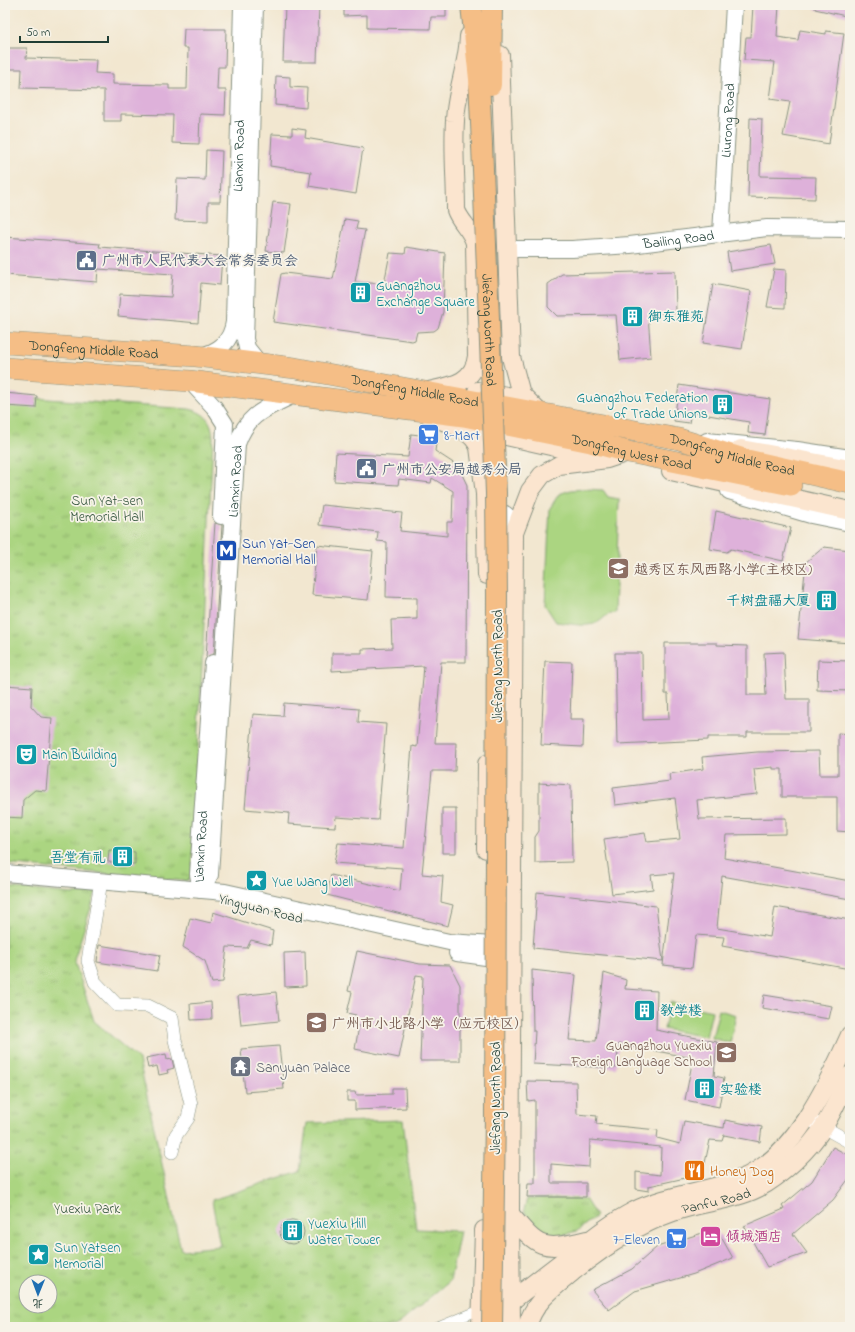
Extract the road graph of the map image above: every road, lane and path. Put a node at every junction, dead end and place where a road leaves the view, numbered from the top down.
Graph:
1 (242, 5) edge
2 (255, 5) edge
3 (470, 5) edge
4 (492, 5) edge
5 (734, 5) edge
6 (486, 145) junction
7 (506, 229) junction
8 (850, 229) edge
9 (721, 234) junction
10 (475, 243) junction
11 (507, 249) junction
12 (5, 343) edge
13 (196, 356) junction
14 (259, 363) junction
15 (5, 368) edge
16 (190, 381) junction
17 (429, 391) junction
18 (295, 394) junction
19 (412, 410) junction
20 (540, 413) junction
21 (680, 439) junction
22 (628, 452) junction
23 (850, 458) edge
24 (607, 459) junction
25 (659, 468) junction
26 (850, 469) edge
27 (819, 470) junction
28 (850, 483) edge
29 (850, 497) edge
30 (850, 511) edge
31 (486, 523) junction
32 (850, 523) edge
33 (514, 534) junction
34 (5, 873) edge
35 (101, 881) junction
36 (202, 890) junction
37 (512, 946) junction
38 (486, 951) junction
39 (850, 1035) edge
40 (850, 1075) edge
41 (807, 1118) junction
42 (824, 1127) junction
43 (850, 1142) edge
44 (172, 1152) dead end
45 (510, 1214) junction
46 (592, 1238) junction
47 (483, 1256) junction
48 (549, 1290) junction
49 (514, 1296) junction
50 (487, 1323) edge
51 (438, 1327) edge
52 (511, 1327) edge
53 (527, 1327) edge

1 - 13 street, Lianxin Road
2 - 14 street, Lianxin Road
3 - 6 main road, Jiefang North Road
3 - 10 main road
4 - 6 main road, Jiefang North Road
4 - 7 main road
5 - 9 street, Liurong Road
6 - 50 main road, Jiefang North Road, bridge
7 - 10 main road
7 - 11 main road
8 - 9 street, Bailing Road
9 - 11 street, Bailing Road
10 - 17 main road
11 - 20 main road
12 - 13 highway, Dongfeng Middle Road
13 - 14 highway, Dongfeng Middle Road
14 - 17 highway, Dongfeng Middle Road
15 - 16 highway, Dongfeng Middle Road
16 - 18 highway, Dongfeng Middle Road
16 - 36 street, Lianxin Road
17 - 20 highway, Dongfeng Middle Road
18 - 19 highway, Dongfeng Middle Road
18 - 36 street, Lianxin Road
19 - 22 highway, Dongfeng West Road
19 - 24 main road
19 - 31 main road, Jiefang North Road
20 - 21 highway, Dongfeng Middle Road
21 - 23 street
21 - 27 highway, Dongfeng Middle Road
22 - 24 main road, Jiefang North Road
22 - 29 highway, Dongfeng West Road
24 - 25 main road
24 - 33 main road, Jiefang North Road
25 - 30 main road
25 - 32 street
26 - 27 main road
27 - 28 highway
31 - 33 street
31 - 38 main road, Jiefang North Road
33 - 37 main road, Jiefang North Road
34 - 35 street, Yingyuan Road
35 - 36 street, Yingyuan Road
35 - 44 street
36 - 38 street, Yingyuan Road
37 - 38 main road
37 - 45 main road, Jiefang North Road
38 - 47 main road, Jiefang North Road
39 - 41 main road
40 - 42 main road, Panfu Road
41 - 42 street
41 - 46 main road
42 - 43 street
42 - 48 main road, Panfu Road
45 - 46 main road
45 - 49 main road, Jiefang North Road
46 - 49 main road
47 - 49 main road
47 - 50 main road, Jiefang North Road
48 - 49 main road
48 - 53 main road
49 - 50 main road
49 - 52 main road, Jiefang North Road
50 - 51 street

